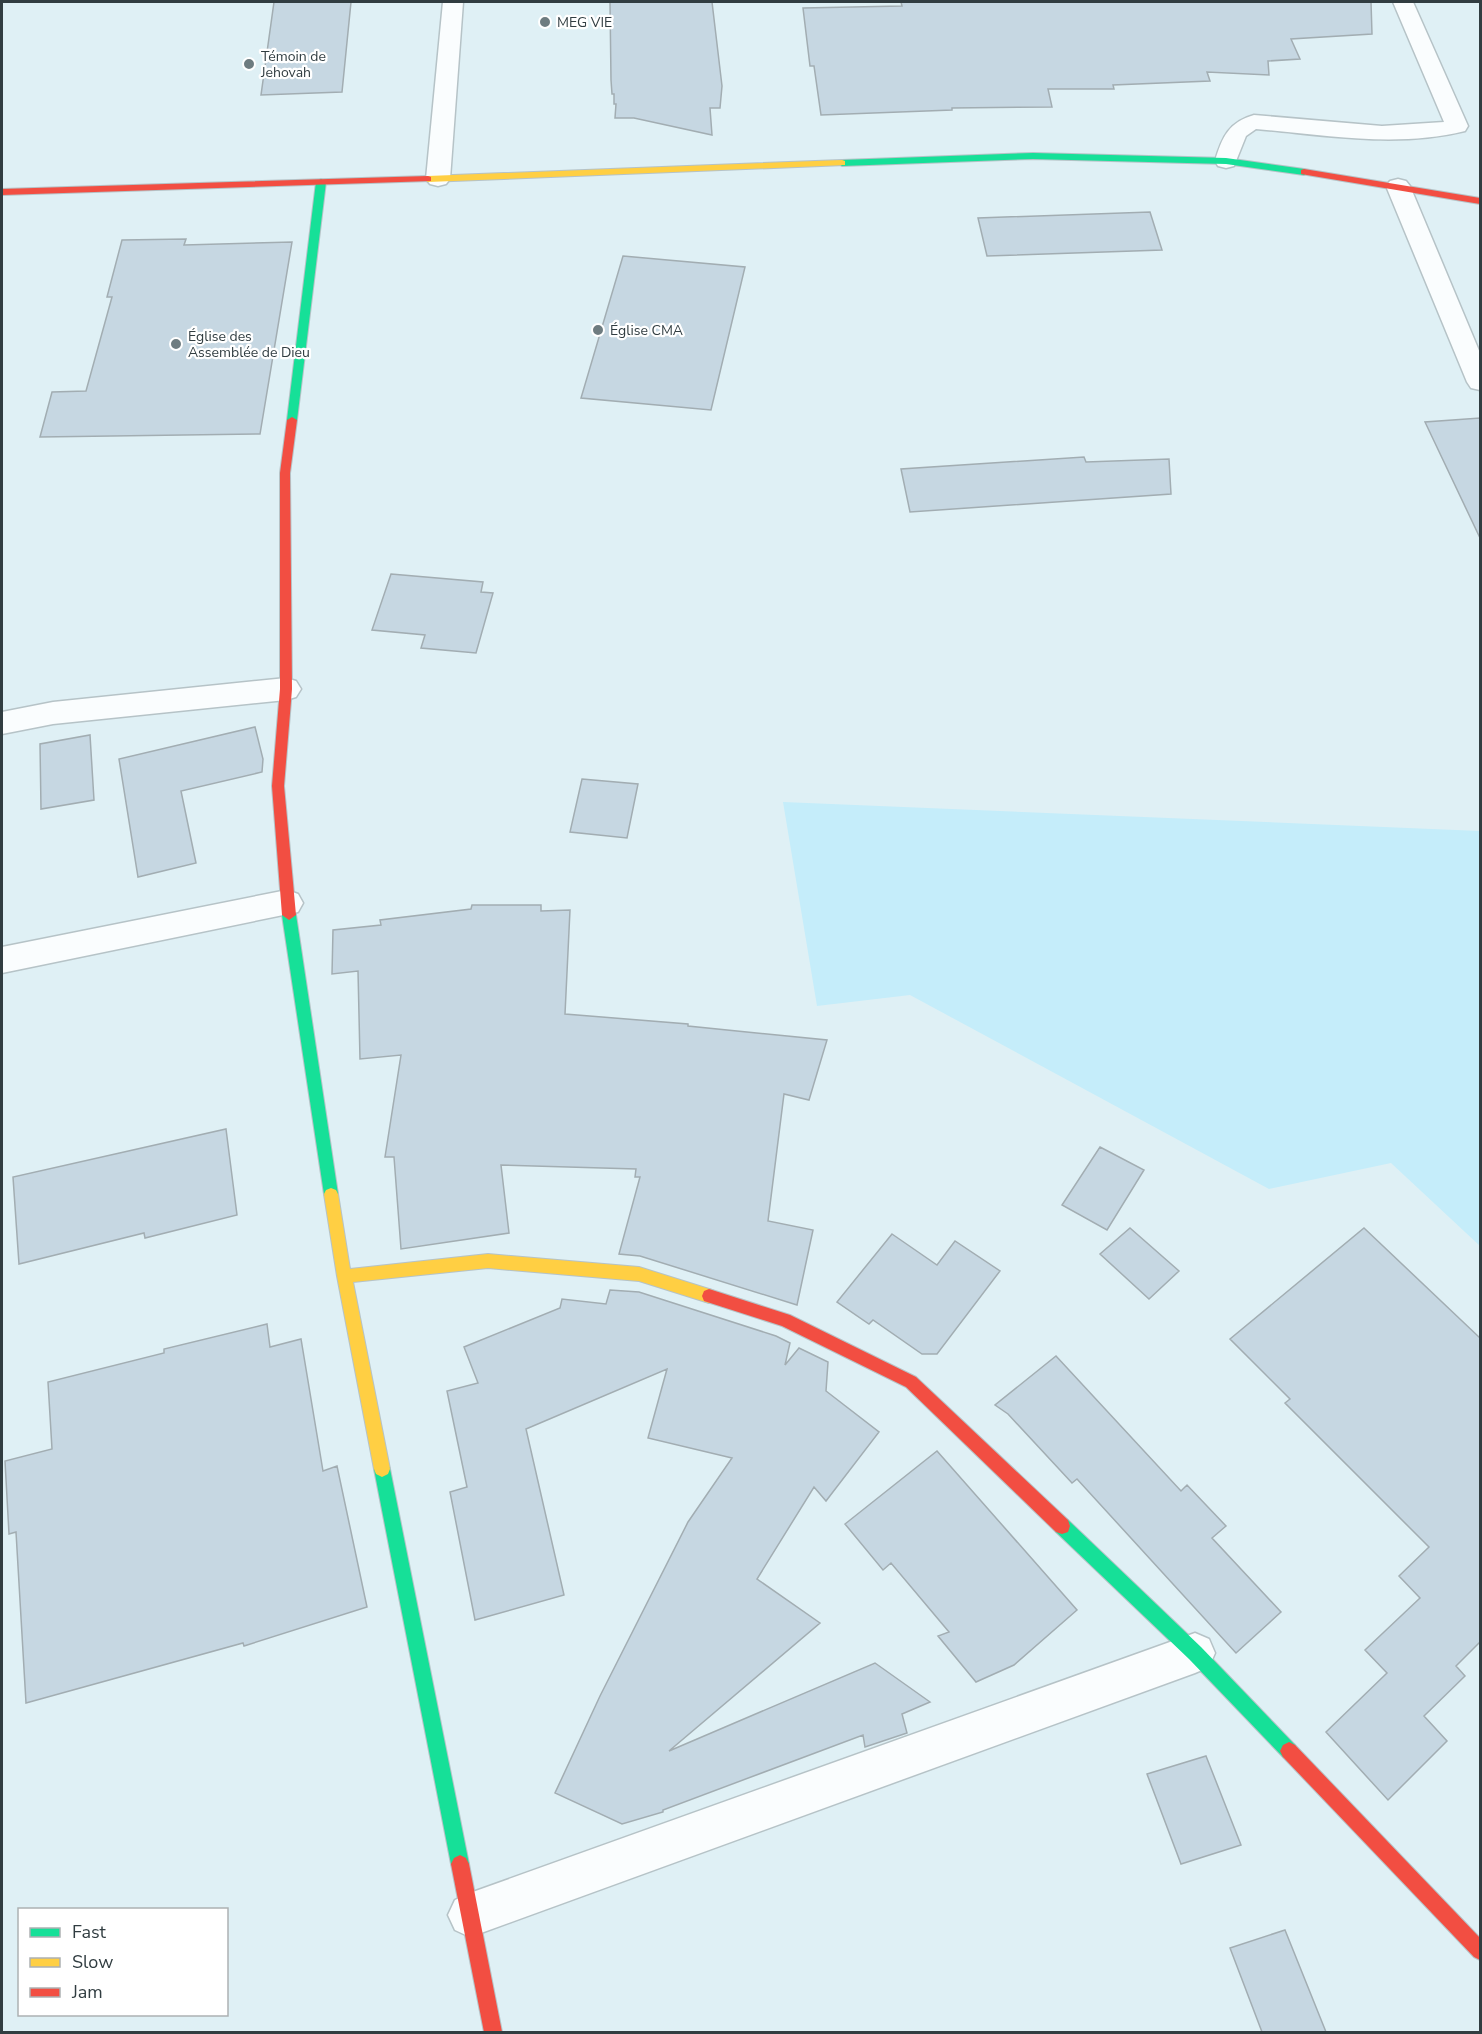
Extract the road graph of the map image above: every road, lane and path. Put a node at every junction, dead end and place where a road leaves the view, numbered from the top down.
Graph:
1 (453, 2) edge
2 (1403, 2) edge
3 (1457, 126) junction
4 (1480, 128) edge
5 (1226, 161) junction
6 (438, 179) junction
7 (321, 182) junction
8 (1398, 186) junction
9 (2, 192) edge
10 (1480, 201) edge
11 (1480, 382) edge
12 (286, 690) junction
13 (2, 723) edge
14 (286, 903) junction
15 (2, 960) edge
16 (344, 1276) junction
17 (1195, 1653) junction
18 (470, 1915) junction
19 (1480, 1951) edge
20 (493, 2032) edge

1 - 6 street
2 - 3 street
3 - 4 street
3 - 5 street
5 - 6 street
5 - 8 street
6 - 7 street
7 - 9 street
7 - 12 street
8 - 10 street
8 - 11 street
12 - 13 street
12 - 14 street
14 - 15 street
14 - 16 street
16 - 17 street
16 - 18 street
17 - 18 street
17 - 19 street
18 - 20 street

